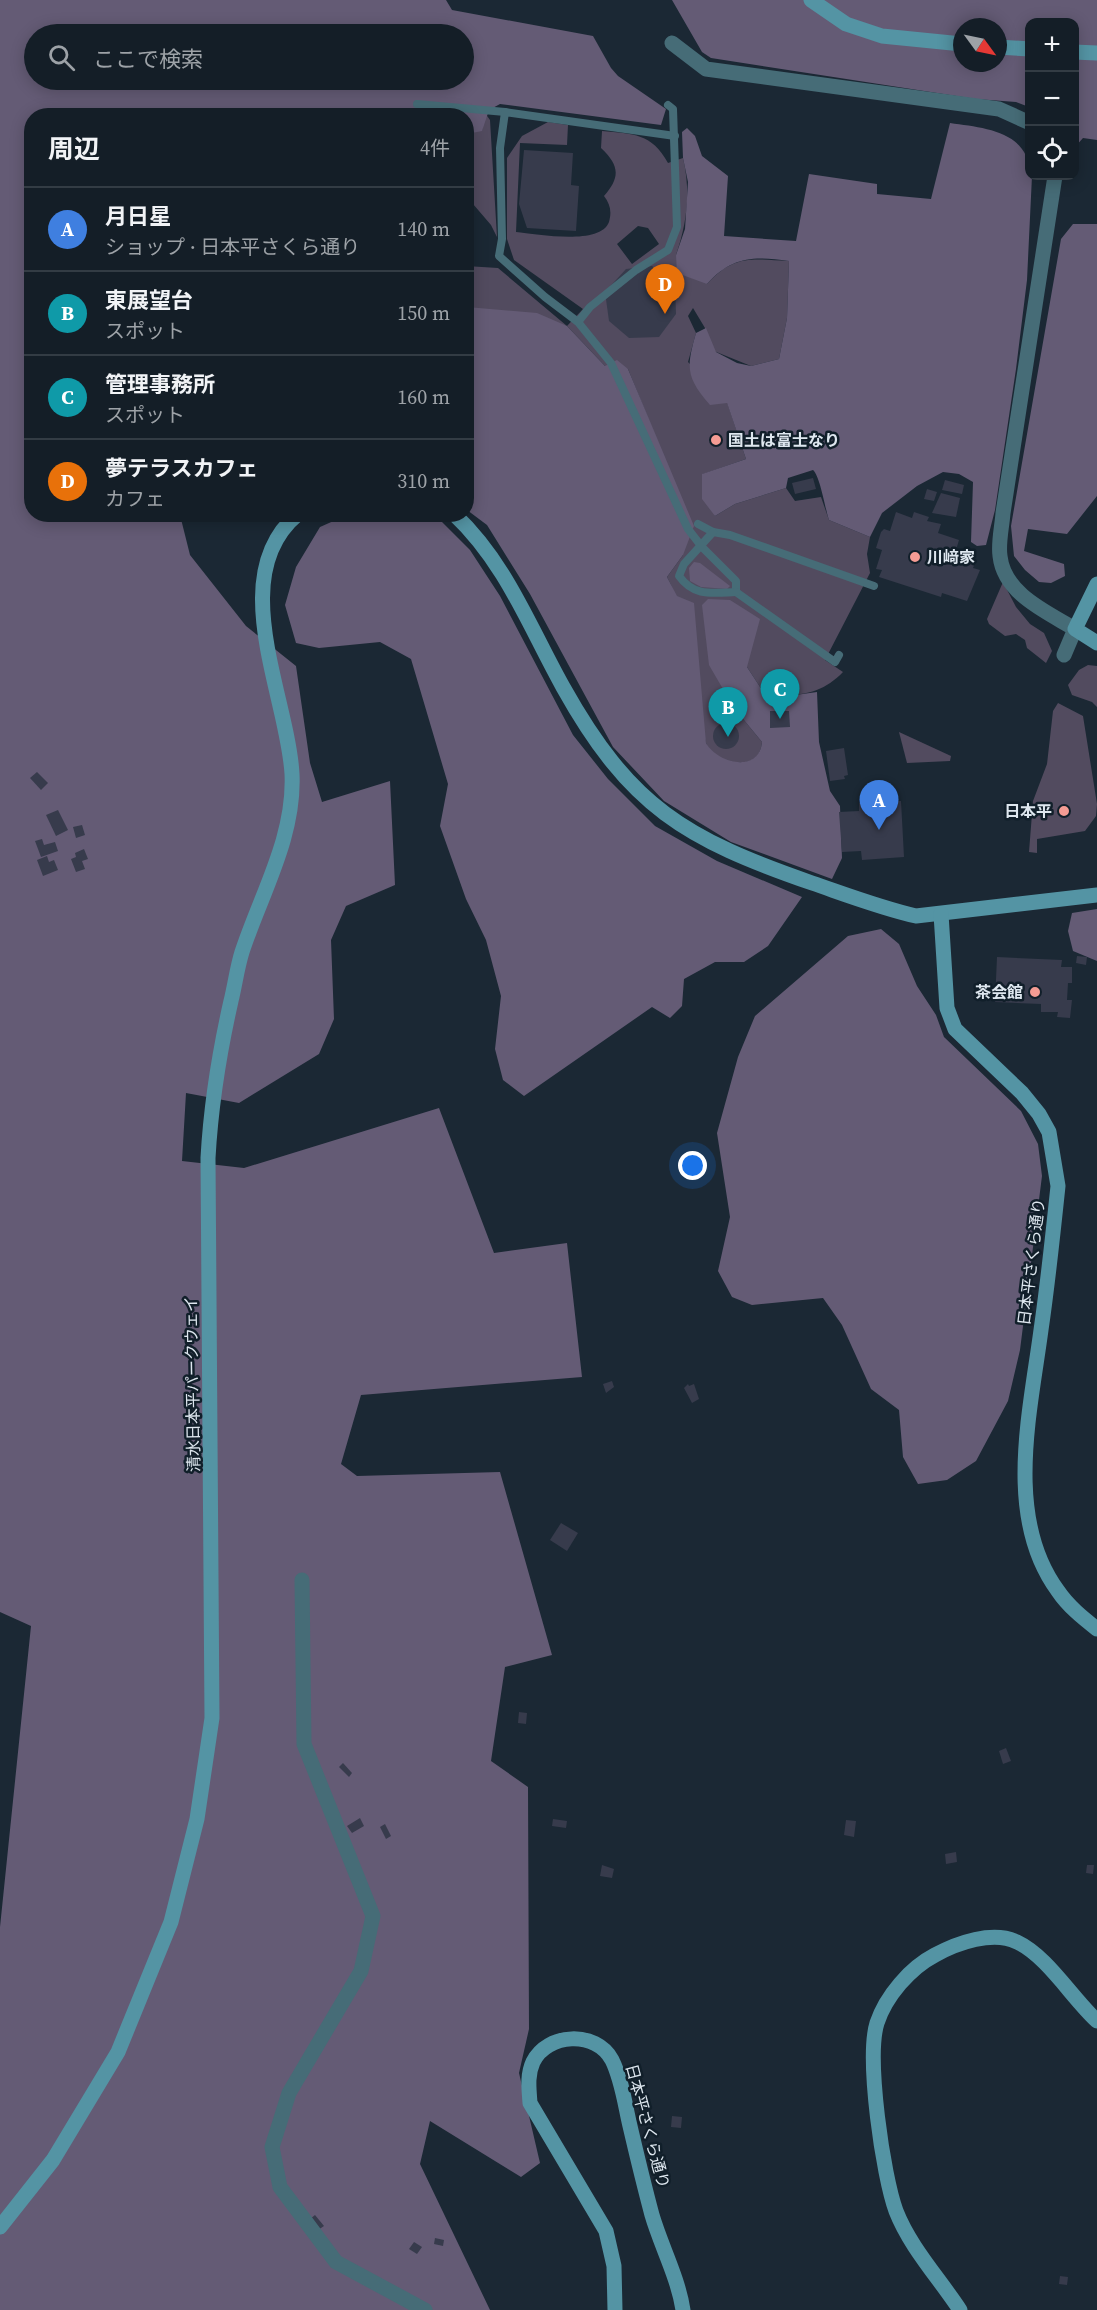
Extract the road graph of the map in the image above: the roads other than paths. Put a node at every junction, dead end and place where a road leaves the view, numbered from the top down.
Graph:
1 (811, 0) edge
2 (672, 43) dead end
3 (953, 43) edge
4 (1007, 48) edge
5 (1025, 49) edge
6 (1079, 52) edge
7 (1097, 53) edge
8 (417, 104) dead end
9 (668, 105) dead end
10 (461, 108) edge
11 (474, 109) edge
12 (505, 112) junction
13 (1025, 121) edge
14 (675, 136) junction
15 (1054, 180) edge
16 (578, 322) junction
17 (292, 522) edge
18 (461, 522) edge
19 (698, 524) dead end
20 (713, 532) junction
21 (702, 547) junction
22 (1097, 584) edge
23 (874, 586) dead end
24 (736, 592) junction
25 (1075, 629) junction
26 (1097, 643) edge
27 (839, 655) dead end
28 (1064, 655) dead end
29 (1097, 895) edge
30 (941, 914) junction
31 (302, 1580) dead end
32 (1097, 1629) edge
33 (1097, 2021) edge
34 (0, 2227) edge
35 (425, 2310) edge
36 (615, 2310) edge
37 (683, 2310) edge
38 (960, 2310) edge

1 - 3 street
2 - 13 street
4 - 5 street
6 - 7 street
8 - 10 lane
9 - 14 lane
11 - 12 lane
12 - 14 lane
12 - 16 lane
14 - 16 lane
15 - 25 street
16 - 21 lane
17 - 34 street, 清水日本平パークウェイ
18 - 30 street
19 - 20 lane
20 - 21 lane
20 - 23 lane
21 - 24 lane
21 - 24 lane
22 - 25 street
24 - 27 lane
25 - 26 street
25 - 28 street
29 - 30 street
30 - 32 street, 日本平さくら通り
31 - 35 street
33 - 38 street
36 - 37 street, 日本平さくら通り

